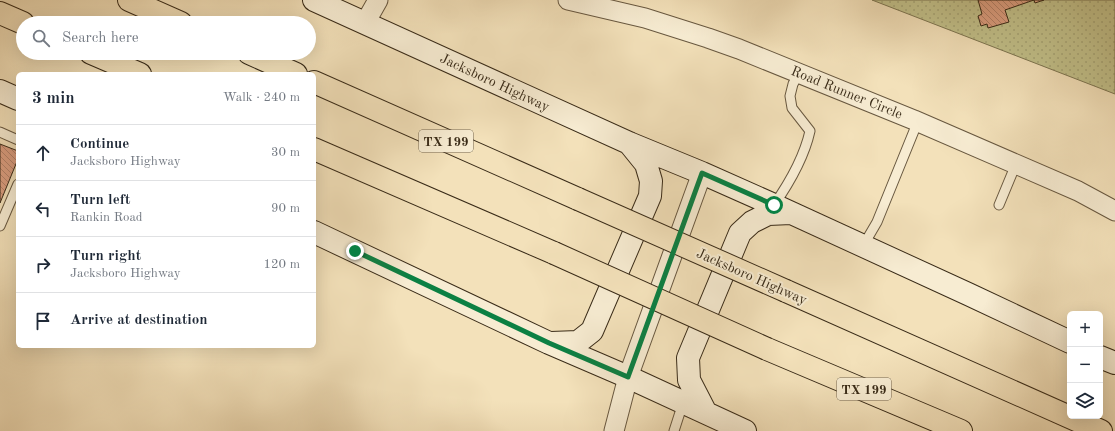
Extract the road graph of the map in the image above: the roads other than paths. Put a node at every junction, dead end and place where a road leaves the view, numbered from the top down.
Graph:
1 (129, 0) edge
2 (314, 0) edge
3 (378, 0) edge
4 (568, 0) edge
5 (0, 13) edge
6 (165, 16) edge
7 (16, 20) edge
8 (365, 23) junction
9 (107, 60) edge
10 (265, 60) edge
11 (135, 72) edge
12 (292, 72) edge
13 (799, 73) junction
14 (316, 83) edge
15 (0, 92) edge
16 (16, 98) edge
17 (918, 121) junction
18 (0, 132) edge
19 (16, 139) edge
20 (629, 143) junction
21 (316, 150) edge
22 (1016, 164) junction
23 (702, 173) junction
24 (16, 189) edge
25 (999, 205) dead end
26 (783, 209) junction
27 (1115, 211) edge
28 (0, 226) edge
29 (316, 233) edge
30 (863, 246) junction
31 (1067, 341) edge
32 (549, 343) junction
33 (1103, 358) edge
34 (1115, 363) edge
35 (628, 377) junction
36 (683, 403) junction
37 (706, 413) junction
38 (614, 431) edge
39 (674, 431) edge
40 (745, 431) edge
41 (961, 431) edge
42 (1101, 431) edge

1 - 6 highway
2 - 8 main road, Jacksboro Highway
3 - 8 street
4 - 13 street, Road Runner Circle
5 - 7 highway
8 - 20 main road, Jacksboro Highway
9 - 11 highway
10 - 12 highway
13 - 17 street, Road Runner Circle
13 - 26 lane
14 - 42 highway, Jacksboro Highway / TX 199, bridge
15 - 16 main road
17 - 22 street, Road Runner Circle
17 - 30 lane
18 - 19 lane
20 - 23 main road, Jacksboro Highway
20 - 32 main road
21 - 41 highway, TX 199, bridge
22 - 25 lane
22 - 27 street, Road Runner Circle
23 - 26 main road, Jacksboro Highway
23 - 35 street
24 - 28 lane
26 - 30 main road, Jacksboro Highway
26 - 37 main road
29 - 32 main road
30 - 31 main road, Jacksboro Highway
32 - 35 main road
33 - 34 main road
35 - 36 main road
35 - 38 street
36 - 37 main road
36 - 39 lane
37 - 40 main road

